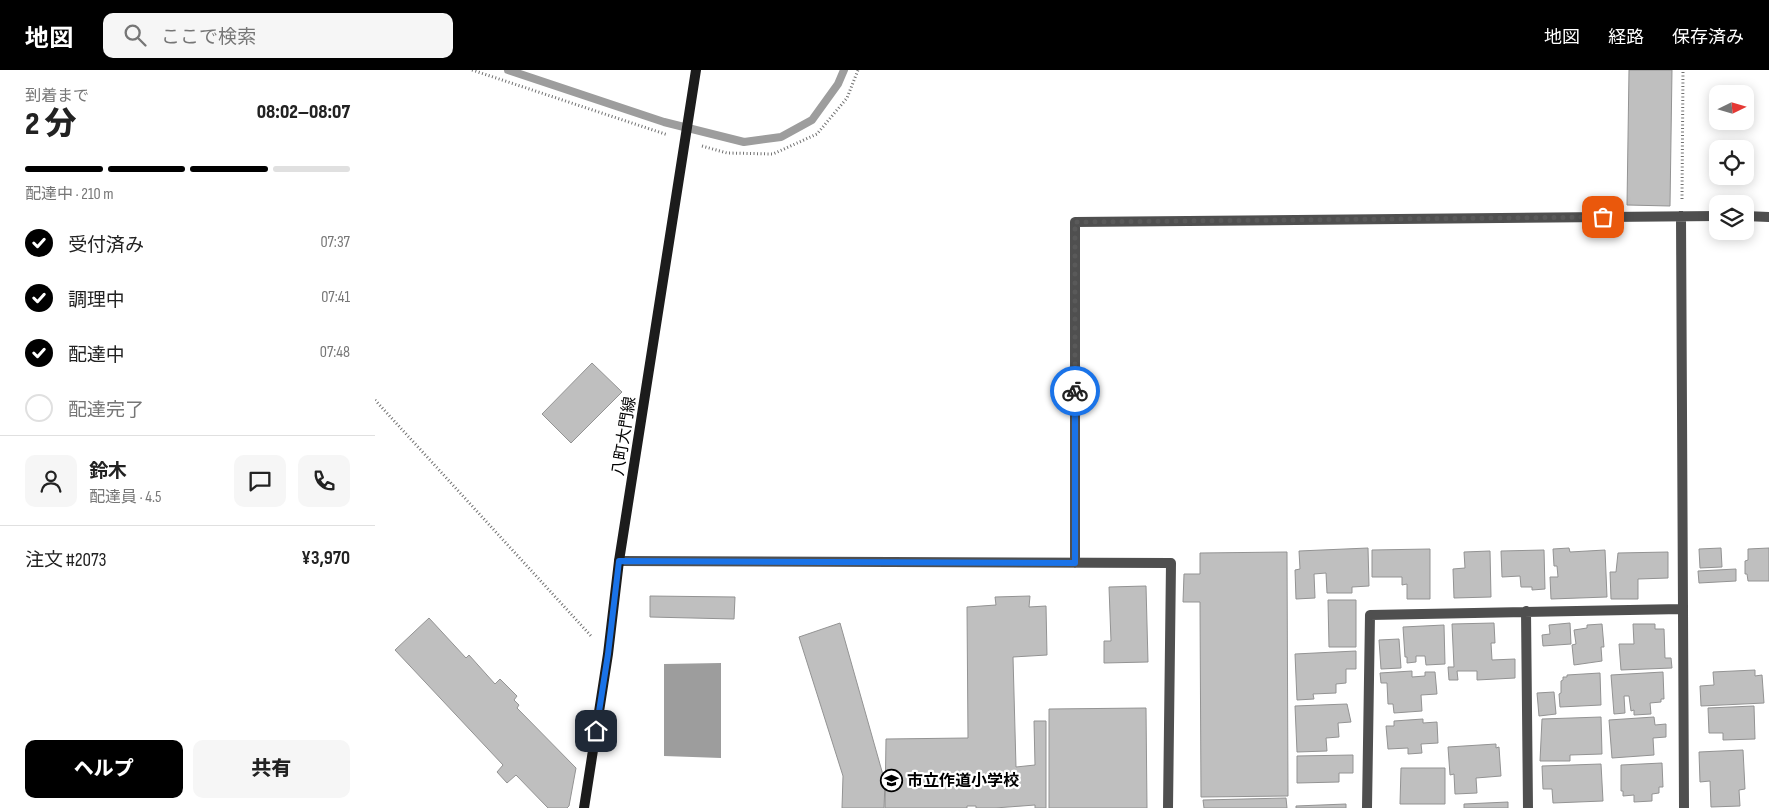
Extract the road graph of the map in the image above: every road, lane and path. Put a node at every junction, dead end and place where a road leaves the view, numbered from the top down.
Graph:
1 (472, 70) edge
2 (696, 70) edge
3 (858, 70) edge
4 (1683, 70) edge
5 (685, 140) junction
6 (1681, 216) junction
7 (1709, 216) edge
8 (1754, 216) edge
9 (1769, 217) edge
10 (375, 400) edge
11 (619, 561) junction
12 (1075, 563) junction
13 (1682, 609) junction
14 (1526, 612) junction
15 (608, 654) junction
16 (584, 808) edge
17 (1168, 808) edge
18 (1367, 808) edge
19 (1528, 808) edge
20 (1684, 808) edge

1 - 5 path
2 - 5 main road, 八町大門線
3 - 5 path
4 - 6 path
5 - 11 main road, 八町大門線
6 - 7 street
6 - 12 street
6 - 13 street
8 - 9 street
10 - 15 path
11 - 12 street
11 - 15 main road, 八町大門線
12 - 17 street
13 - 14 street
13 - 20 street
14 - 18 street
14 - 19 street
15 - 16 main road, 八町大門線

